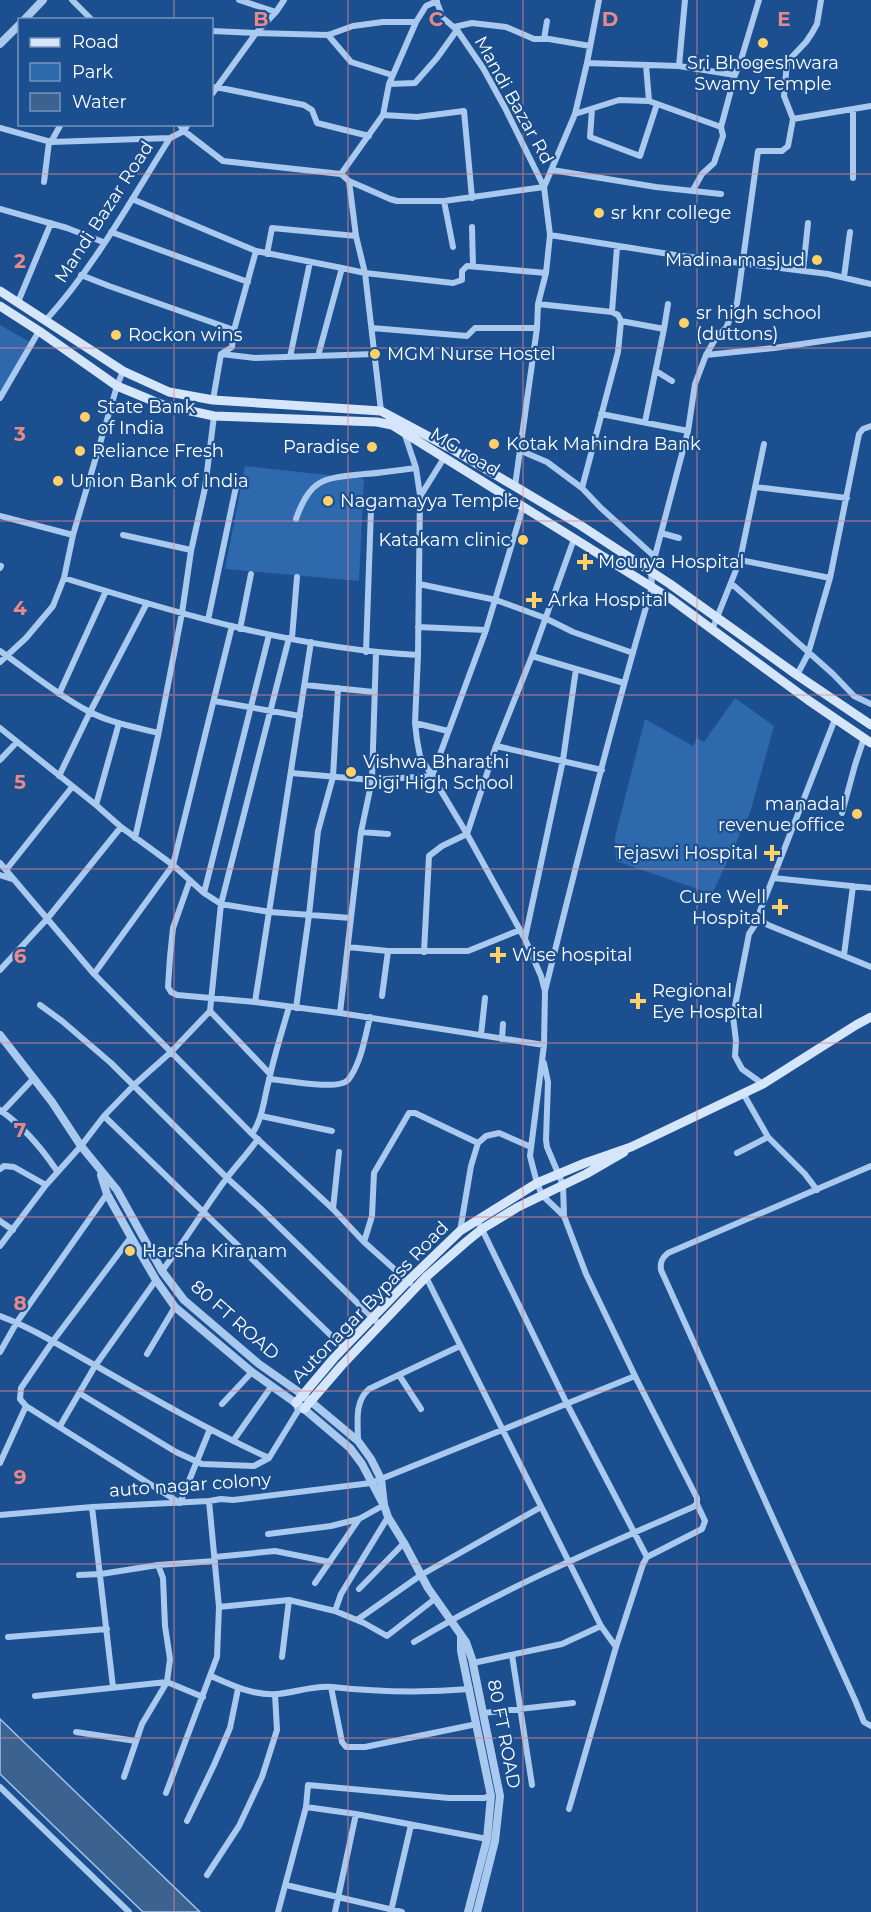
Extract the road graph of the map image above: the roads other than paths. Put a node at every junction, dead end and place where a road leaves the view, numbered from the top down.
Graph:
1 (43, 0) edge
2 (72, 0) edge
3 (239, 0) edge
4 (284, 0) edge
5 (437, 0) edge
6 (599, 0) edge
7 (685, 0) edge
8 (759, 0) edge
9 (821, 0) edge
10 (276, 12) junction
11 (26, 18) edge
12 (90, 18) edge
13 (547, 21) dead end
14 (416, 22) junction
15 (18, 26) edge
16 (456, 29) junction
17 (213, 31) edge
18 (256, 33) junction
19 (328, 35) junction
20 (544, 39) junction
21 (0, 44) edge
22 (590, 46) junction
23 (787, 62) junction
24 (587, 63) junction
25 (740, 63) junction
26 (646, 65) junction
27 (679, 66) junction
28 (392, 75) junction
29 (735, 75) junction
30 (389, 84) junction
31 (216, 87) junction
32 (213, 92) edge
33 (649, 101) junction
34 (657, 104) junction
35 (871, 106) edge
36 (592, 109) junction
37 (853, 110) junction
38 (575, 114) junction
39 (383, 115) junction
40 (793, 119) junction
41 (60, 126) edge
42 (180, 126) edge
43 (187, 126) edge
44 (721, 127) junction
45 (0, 128) edge
46 (184, 131) junction
47 (369, 136) junction
48 (170, 138) junction
49 (50, 142) junction
50 (552, 170) junction
51 (340, 174) junction
52 (853, 178) dead end
53 (349, 181) junction
54 (44, 182) dead end
55 (544, 187) junction
56 (693, 190) junction
57 (721, 194) dead end
58 (472, 198) junction
59 (132, 199) junction
60 (444, 201) junction
61 (0, 208) edge
62 (808, 223) dead end
63 (51, 224) junction
64 (472, 227) dead end
65 (111, 232) junction
66 (850, 232) dead end
67 (550, 235) junction
68 (356, 236) junction
69 (103, 242) junction
70 (453, 247) dead end
71 (617, 247) junction
72 (256, 251) junction
73 (267, 254) junction
74 (310, 262) junction
75 (742, 264) junction
76 (473, 266) junction
77 (342, 268) junction
78 (803, 271) junction
79 (365, 273) junction
80 (546, 273) junction
81 (81, 275) junction
82 (844, 278) junction
83 (248, 282) junction
84 (871, 284) edge
85 (0, 291) edge
86 (18, 302) junction
87 (538, 304) junction
88 (668, 304) dead end
89 (0, 306) edge
90 (612, 312) junction
91 (46, 320) junction
92 (621, 321) junction
93 (372, 328) junction
94 (537, 328) junction
95 (664, 329) junction
96 (234, 330) junction
97 (39, 331) junction
98 (871, 334) edge
99 (221, 354) junction
100 (375, 354) junction
101 (706, 355) junction
102 (318, 356) junction
103 (290, 357) junction
104 (123, 371) junction
105 (656, 371) junction
106 (672, 381) dead end
107 (117, 386) junction
108 (0, 398) edge
109 (213, 400) junction
110 (381, 411) junction
111 (601, 414) junction
112 (214, 416) junction
113 (400, 420) junction
114 (645, 422) junction
115 (871, 426) edge
116 (688, 431) junction
117 (405, 435) junction
118 (764, 444) dead end
119 (519, 450) junction
120 (444, 458) junction
121 (416, 468) junction
122 (237, 482) dead end
123 (515, 486) junction
124 (582, 488) junction
125 (756, 488) junction
126 (420, 495) junction
127 (846, 498) junction
128 (523, 507) junction
129 (371, 509) dead end
130 (0, 516) edge
131 (296, 519) dead end
132 (660, 533) junction
133 (73, 535) junction
134 (123, 535) dead end
135 (574, 538) junction
136 (679, 538) dead end
137 (191, 550) junction
138 (655, 557) junction
139 (740, 560) junction
140 (651, 571) junction
141 (251, 574) dead end
142 (64, 578) junction
143 (297, 578) dead end
144 (830, 578) junction
145 (419, 584) junction
146 (732, 584) junction
147 (652, 587) junction
148 (106, 591) junction
149 (495, 600) junction
150 (147, 603) junction
151 (182, 613) junction
152 (718, 617) junction
153 (545, 618) junction
154 (208, 620) junction
155 (232, 626) junction
156 (418, 627) junction
157 (240, 628) junction
158 (486, 630) junction
159 (712, 630) junction
160 (269, 635) junction
161 (291, 638) junction
162 (311, 642) junction
163 (0, 651) edge
164 (366, 652) junction
165 (376, 653) junction
166 (633, 653) junction
167 (808, 654) junction
168 (418, 655) junction
169 (7, 656) junction
170 (532, 656) junction
171 (0, 662) edge
172 (576, 669) junction
173 (797, 675) junction
174 (624, 683) junction
175 (305, 685) junction
176 (338, 688) junction
177 (374, 692) junction
178 (59, 694) junction
179 (214, 701) junction
180 (871, 704) edge
181 (251, 708) junction
182 (90, 712) junction
183 (271, 712) junction
184 (300, 717) junction
185 (835, 719) junction
186 (119, 723) junction
187 (415, 723) junction
188 (871, 725) edge
189 (0, 728) edge
190 (448, 731) junction
191 (158, 733) junction
192 (868, 740) edge
193 (16, 743) junction
194 (496, 746) junction
195 (0, 760) edge
196 (562, 760) junction
197 (602, 770) junction
198 (291, 772) junction
199 (59, 776) junction
200 (432, 776) junction
201 (333, 777) junction
202 (372, 780) junction
203 (72, 787) junction
204 (96, 805) junction
205 (842, 813) dead end
206 (121, 828) junction
207 (361, 832) junction
208 (388, 834) dead end
209 (467, 834) junction
210 (135, 838) junction
211 (0, 863) edge
212 (173, 865) junction
213 (6, 870) junction
214 (0, 875) edge
215 (773, 878) junction
216 (13, 880) junction
217 (190, 880) junction
218 (853, 886) junction
219 (871, 888) edge
220 (204, 893) junction
221 (221, 904) junction
222 (270, 912) junction
223 (309, 915) junction
224 (760, 917) junction
225 (351, 918) junction
226 (47, 919) junction
227 (520, 930) junction
228 (525, 939) junction
229 (348, 947) junction
230 (388, 951) junction
231 (424, 952) junction
232 (844, 955) junction
233 (871, 967) edge
234 (0, 970) edge
235 (94, 974) junction
236 (545, 991) junction
237 (381, 996) dead end
238 (485, 998) dead end
239 (211, 999) junction
240 (255, 1002) junction
241 (40, 1005) dead end
242 (293, 1007) junction
243 (210, 1011) junction
244 (339, 1012) junction
245 (370, 1017) junction
246 (871, 1017) edge
247 (503, 1024) dead end
248 (0, 1035) edge
249 (481, 1035) junction
250 (501, 1039) junction
251 (544, 1045) junction
252 (171, 1052) junction
253 (543, 1060) junction
254 (270, 1076) junction
255 (34, 1078) junction
256 (763, 1084) junction
257 (134, 1086) junction
258 (743, 1093) junction
259 (1, 1111) edge
260 (104, 1116) junction
261 (261, 1116) junction
262 (332, 1131) dead end
263 (252, 1134) junction
264 (768, 1137) junction
265 (258, 1140) junction
266 (478, 1143) junction
267 (81, 1146) junction
268 (531, 1147) junction
269 (631, 1147) junction
270 (339, 1152) dead end
271 (737, 1153) dead end
272 (871, 1166) edge
273 (1, 1167) edge
274 (99, 1169) junction
275 (57, 1171) junction
276 (558, 1173) junction
277 (226, 1178) junction
278 (537, 1183) junction
279 (46, 1185) junction
280 (563, 1185) junction
281 (818, 1190) junction
282 (107, 1194) junction
283 (542, 1195) junction
284 (333, 1209) junction
285 (203, 1214) junction
286 (564, 1216) junction
287 (477, 1219) junction
288 (0, 1221) edge
289 (482, 1229) junction
290 (13, 1230) junction
291 (460, 1231) junction
292 (130, 1237) junction
293 (364, 1242) junction
294 (0, 1246) edge
295 (162, 1270) junction
296 (426, 1277) junction
297 (156, 1280) junction
298 (408, 1281) junction
299 (415, 1289) junction
300 (176, 1306) junction
301 (0, 1316) edge
302 (372, 1318) junction
303 (17, 1322) junction
304 (380, 1325) junction
305 (53, 1341) junction
306 (460, 1346) junction
307 (344, 1348) junction
308 (0, 1352) edge
309 (147, 1354) dead end
310 (95, 1366) junction
311 (252, 1372) junction
312 (399, 1375) junction
313 (635, 1376) junction
314 (271, 1387) junction
315 (79, 1393) junction
316 (303, 1402) junction
317 (222, 1404) dead end
318 (567, 1404) junction
319 (26, 1406) junction
320 (422, 1409) dead end
321 (60, 1426) junction
322 (210, 1429) junction
323 (502, 1430) junction
324 (233, 1441) junction
325 (358, 1441) junction
326 (269, 1458) junction
327 (196, 1462) junction
328 (0, 1463) edge
329 (381, 1479) junction
330 (371, 1483) junction
331 (209, 1501) junction
332 (180, 1503) junction
333 (697, 1504) junction
334 (384, 1505) junction
335 (92, 1507) junction
336 (541, 1507) junction
337 (0, 1515) edge
338 (388, 1517) junction
339 (359, 1519) junction
340 (636, 1532) junction
341 (268, 1534) dead end
342 (404, 1543) junction
343 (647, 1557) junction
344 (215, 1559) junction
345 (569, 1561) junction
346 (330, 1562) junction
347 (158, 1565) junction
348 (101, 1574) junction
349 (79, 1575) dead end
350 (421, 1575) junction
351 (315, 1583) dead end
352 (360, 1589) dead end
353 (436, 1598) junction
354 (289, 1600) junction
355 (219, 1607) junction
356 (335, 1611) junction
357 (357, 1620) junction
358 (451, 1620) junction
359 (601, 1626) junction
360 (107, 1629) junction
361 (461, 1636) junction
362 (8, 1637) dead end
363 (414, 1642) dead end
364 (616, 1647) junction
365 (512, 1654) junction
366 (282, 1658) dead end
367 (473, 1663) junction
368 (211, 1676) junction
369 (167, 1682) junction
370 (113, 1687) junction
371 (331, 1687) junction
372 (238, 1689) junction
373 (470, 1689) junction
374 (274, 1694) junction
375 (35, 1696) dead end
376 (203, 1697) junction
377 (573, 1702) dead end
378 (520, 1709) junction
379 (484, 1713) junction
380 (477, 1724) junction
381 (871, 1726) edge
382 (75, 1732) dead end
383 (136, 1742) junction
384 (124, 1777) dead end
385 (532, 1785) dead end
386 (0, 1787) edge
387 (166, 1793) dead end
388 (490, 1797) junction
389 (306, 1807) junction
390 (569, 1809) dead end
391 (356, 1814) junction
392 (187, 1821) dead end
393 (411, 1825) junction
394 (486, 1839) junction
395 (207, 1875) dead end
396 (286, 1885) junction
397 (339, 1897) junction
398 (476, 1898) junction
399 (391, 1911) edge
400 (129, 1912) edge
401 (278, 1912) edge
402 (335, 1912) edge
403 (402, 1912) edge
404 (468, 1912) edge
405 (477, 1912) edge

1 - 11 street
2 - 12 street
3 - 10 street
4 - 10 street
5 - 14 street
5 - 16 street, Mandi Bazar Rd
6 - 22 street
7 - 27 street
8 - 25 street
9 - 23 street
10 - 18 street
13 - 20 street
14 - 19 street
14 - 28 street
15 - 21 street
16 - 20 street
16 - 30 street
16 - 55 street, Mandi Bazar Rd
17 - 18 street
18 - 19 street
18 - 31 street
19 - 28 street
20 - 22 street
22 - 24 street
23 - 25 street
23 - 40 street
24 - 26 street
24 - 38 street
25 - 29 street
26 - 27 street
26 - 33 street
27 - 29 street
28 - 30 street
29 - 44 street
30 - 39 street
31 - 32 street
31 - 47 street
33 - 34 street
33 - 36 street
34 - 36 street
34 - 44 street
35 - 37 street
36 - 38 street
37 - 40 street
37 - 52 street
38 - 50 street
39 - 47 street
39 - 58 street
40 - 75 street
41 - 49 street
42 - 46 street
43 - 46 street
44 - 56 street
45 - 49 street
46 - 48 street, Mandi Bazar Road
46 - 51 street
47 - 51 street
48 - 49 street
48 - 59 street, Mandi Bazar Road
49 - 54 street
50 - 55 street
50 - 56 street
51 - 53 street
53 - 60 street
53 - 68 street
55 - 58 street
55 - 67 street
56 - 57 street
58 - 60 street
59 - 65 street, Mandi Bazar Road
59 - 72 street
60 - 70 street
61 - 63 street
62 - 78 street
63 - 69 street
63 - 86 street
64 - 76 street
65 - 69 street, Mandi Bazar Road
65 - 83 street
66 - 82 street
67 - 71 street
67 - 80 street
68 - 73 street
68 - 79 street
69 - 81 street, Mandi Bazar Road
71 - 75 street
71 - 90 street
72 - 73 street
72 - 83 street
73 - 74 street
74 - 77 street
74 - 103 street
75 - 78 street
75 - 101 street
76 - 79 street
76 - 80 street
77 - 79 street
77 - 102 street
78 - 82 street
79 - 93 street
80 - 87 street
81 - 91 street, Mandi Bazar Road
81 - 96 street
82 - 84 street
83 - 96 street
85 - 86 main road, MG road
86 - 91 main road, MG road
87 - 90 street
87 - 94 street
88 - 95 street
89 - 97 main road, MG road
90 - 92 street
91 - 104 main road, MG road
92 - 95 street
92 - 111 street
93 - 94 street
93 - 100 street
94 - 119 street
95 - 105 street
96 - 99 street
97 - 107 main road, MG road
97 - 108 street
98 - 101 street
99 - 103 street
99 - 109 street
100 - 102 street
100 - 110 street
101 - 116 street
102 - 103 street
104 - 107 street
104 - 109 main road, MG road
105 - 106 street
105 - 114 street
107 - 112 main road, MG road
107 - 133 street
109 - 110 main road, MG road
110 - 113 main road, MG road
111 - 114 street
111 - 124 street
112 - 117 main road, MG road
112 - 137 street
113 - 117 street
113 - 123 main road, MG road
114 - 116 street
115 - 127 street
116 - 132 street
117 - 120 main road, MG road
117 - 121 street
118 - 125 street
119 - 123 street
119 - 124 street
120 - 126 street
120 - 128 main road, MG road
121 - 126 street
121 - 131 street
122 - 154 street
123 - 140 main road, MG road
124 - 138 street
125 - 127 street
125 - 139 street
126 - 145 street
127 - 144 street
128 - 135 main road, MG road
128 - 149 street
129 - 164 street
130 - 133 street
132 - 136 street
132 - 138 street
133 - 142 street
134 - 137 street
135 - 147 main road, MG road
135 - 153 street
137 - 151 street
138 - 140 street
139 - 144 street
139 - 146 street
140 - 147 street
140 - 152 main road, MG road
141 - 157 street
142 - 148 street
142 - 169 street
143 - 161 street
144 - 167 street
145 - 149 street
145 - 156 street
146 - 152 street
146 - 167 street
147 - 159 main road, MG road
147 - 166 street
148 - 150 street
148 - 178 street
149 - 153 street
149 - 158 street
150 - 151 street
150 - 182 street
151 - 154 street
151 - 191 street
152 - 159 street
152 - 173 main road, MG road
153 - 166 street
153 - 170 street
154 - 155 street
155 - 157 street
155 - 179 street
156 - 158 street
156 - 168 street
157 - 160 street
158 - 190 street
159 - 185 main road, MG road
160 - 161 street
160 - 181 street
161 - 162 street
161 - 183 street
162 - 164 street
162 - 175 street
163 - 169 street
164 - 165 street
165 - 168 street
165 - 177 street
166 - 174 street
167 - 173 street
167 - 180 street
168 - 187 street
169 - 171 street
169 - 178 street
170 - 172 street
170 - 194 street
172 - 174 street
172 - 196 street
173 - 188 main road, MG road
174 - 197 street
175 - 176 street
175 - 184 street
176 - 177 street
176 - 201 street
177 - 202 street
178 - 182 street
179 - 181 street
179 - 212 street
181 - 183 street
181 - 220 street
182 - 186 street
182 - 199 street
183 - 184 street
183 - 221 street
184 - 198 street
185 - 192 main road, MG road
185 - 215 street
186 - 191 street
186 - 204 street
187 - 190 street
187 - 200 street
189 - 193 street
190 - 200 street
191 - 210 street
192 - 205 street
193 - 195 street
193 - 199 street
194 - 196 street
194 - 209 street
196 - 197 street
196 - 228 street
197 - 236 street
198 - 201 street
198 - 222 street
199 - 203 street
200 - 202 street
200 - 209 street
201 - 202 street
201 - 223 street
202 - 207 street
203 - 204 street
203 - 213 street
204 - 206 street
206 - 210 street
206 - 226 street
207 - 208 street
207 - 225 street
209 - 227 street
209 - 231 street
210 - 212 street
211 - 213 street
212 - 217 street
212 - 235 street
213 - 216 street
214 - 216 street
215 - 218 street
215 - 224 street
216 - 226 street
217 - 220 street
217 - 239 street
218 - 219 street
218 - 232 street
220 - 221 street
221 - 222 street
221 - 239 street
222 - 223 street
222 - 240 street
223 - 225 street
223 - 242 street
224 - 232 street
224 - 256 street
225 - 229 street
226 - 234 street
226 - 235 street
227 - 228 street
227 - 231 street
228 - 236 street
229 - 230 street
229 - 244 street
230 - 231 street
230 - 237 street
232 - 233 street
235 - 252 street
236 - 251 street
238 - 249 street
239 - 240 street
239 - 243 street
240 - 242 street
241 - 257 street
242 - 244 street
242 - 254 street
243 - 252 street
243 - 254 street
244 - 245 street
245 - 249 street
245 - 254 street
246 - 256 main road, Autonagar Bypass Road
247 - 250 street
248 - 255 street, 80 FT ROAD
249 - 250 street
250 - 251 street
251 - 253 street
252 - 257 street
252 - 263 street
253 - 268 street
253 - 276 street
254 - 261 street
255 - 259 street
255 - 267 street, 80 FT ROAD
256 - 258 main road, Autonagar Bypass Road
257 - 260 street
257 - 277 street
258 - 264 street
258 - 269 main road, Autonagar Bypass Road
259 - 275 street
260 - 267 street
260 - 285 street
261 - 262 street
261 - 263 street
263 - 265 street
264 - 271 street
264 - 281 street
265 - 277 street
265 - 284 street
266 - 268 street
266 - 291 street
266 - 293 street
267 - 274 street, 80 FT ROAD
267 - 275 street
268 - 278 street
269 - 276 main road, Autonagar Bypass Road
269 - 280 main road, Autonagar Bypass Road
270 - 284 street
272 - 281 street
273 - 279 street
274 - 282 street, 80 FT ROAD
274 - 295 street, 80 FT ROAD
275 - 279 street
276 - 278 main road, Autonagar Bypass Road
276 - 280 street
277 - 285 street
277 - 302 street
278 - 283 street
278 - 287 main road, Autonagar Bypass Road
279 - 290 street
280 - 283 main road, Autonagar Bypass Road
280 - 286 street
281 - 381 street
282 - 292 street, 80 FT ROAD
282 - 303 street
283 - 286 street
283 - 289 main road, Autonagar Bypass Road
284 - 293 street
285 - 295 street
285 - 307 street
286 - 313 street
287 - 289 street
287 - 291 main road, Autonagar Bypass Road
288 - 290 street
289 - 296 main road, Autonagar Bypass Road
289 - 318 street
290 - 294 street
291 - 298 main road, Autonagar Bypass Road
292 - 297 street, 80 FT ROAD
292 - 305 street
293 - 298 street
295 - 316 street, 80 FT ROAD
296 - 299 main road, Autonagar Bypass Road
296 - 306 street
297 - 300 street, 80 FT ROAD
297 - 310 street
298 - 299 street
298 - 302 main road, Autonagar Bypass Road
299 - 304 main road, Autonagar Bypass Road
300 - 309 street
300 - 311 street, 80 FT ROAD
301 - 303 street
302 - 304 street
302 - 307 main road, Autonagar Bypass Road
303 - 305 street
303 - 308 street
304 - 316 main road, Autonagar Bypass Road
305 - 310 street
305 - 319 street
306 - 312 street
306 - 323 street
307 - 316 main road, Autonagar Bypass Road
310 - 315 street
310 - 322 street
311 - 314 street, 80 FT ROAD
311 - 317 street
312 - 320 street
312 - 325 street
313 - 318 street, auto nagar colony
313 - 333 street
314 - 316 street, 80 FT ROAD
314 - 324 street
315 - 321 street
315 - 327 street
316 - 325 street, 80 FT ROAD
316 - 326 street
316 - 330 street, 80 FT ROAD
318 - 323 street, auto nagar colony
318 - 340 street
319 - 321 street
319 - 328 street
321 - 332 street
322 - 324 street
322 - 327 street
323 - 329 street, auto nagar colony
323 - 336 street
324 - 326 street
325 - 329 street, 80 FT ROAD
326 - 327 street
327 - 332 street
329 - 330 street, auto nagar colony
329 - 334 street, 80 FT ROAD
330 - 331 street, auto nagar colony
330 - 334 street, 80 FT ROAD
331 - 332 street, auto nagar colony
331 - 344 street
332 - 335 street, auto nagar colony
333 - 340 street
333 - 343 street
334 - 338 street, 80 FT ROAD
334 - 339 street
335 - 337 street, auto nagar colony
335 - 348 street
336 - 345 street
336 - 350 street
338 - 342 street, 80 FT ROAD
338 - 356 street
339 - 341 street
339 - 346 street
340 - 343 street
340 - 345 street
342 - 350 street, 80 FT ROAD
342 - 352 street
343 - 364 street
344 - 346 street
344 - 347 street
344 - 355 street
345 - 358 street
345 - 359 street
346 - 351 street
347 - 348 street
347 - 369 street
348 - 349 street
348 - 360 street
350 - 353 street, 80 FT ROAD
350 - 357 street
353 - 357 street
353 - 358 street, 80 FT ROAD
354 - 355 street
354 - 356 street
354 - 366 street
355 - 368 street
356 - 357 street
358 - 361 street, 80 FT ROAD
358 - 363 street
359 - 364 street
359 - 365 street
360 - 362 street
360 - 370 street
361 - 367 street, 80 FT ROAD
361 - 373 street, 80 FT ROAD
364 - 390 street
365 - 367 street
365 - 378 street
367 - 379 street, 80 FT ROAD
368 - 372 street
368 - 376 street
369 - 370 street
369 - 376 street
369 - 383 street
370 - 375 street
371 - 373 street
371 - 374 street
371 - 380 street
372 - 374 street
372 - 392 street
373 - 380 street, 80 FT ROAD
374 - 395 street
376 - 387 street
377 - 378 street
378 - 379 street
378 - 385 street
379 - 398 street, 80 FT ROAD
380 - 388 street, 80 FT ROAD
382 - 383 street
383 - 384 street
386 - 400 street
388 - 389 street
388 - 394 street, 80 FT ROAD
389 - 391 street
389 - 396 street
391 - 393 street
391 - 397 street
393 - 394 street
393 - 399 street
394 - 398 street, 80 FT ROAD
396 - 397 street
396 - 401 street
397 - 399 street
397 - 402 street
398 - 404 street, 80 FT ROAD
398 - 405 street, 80 FT ROAD
399 - 403 street

